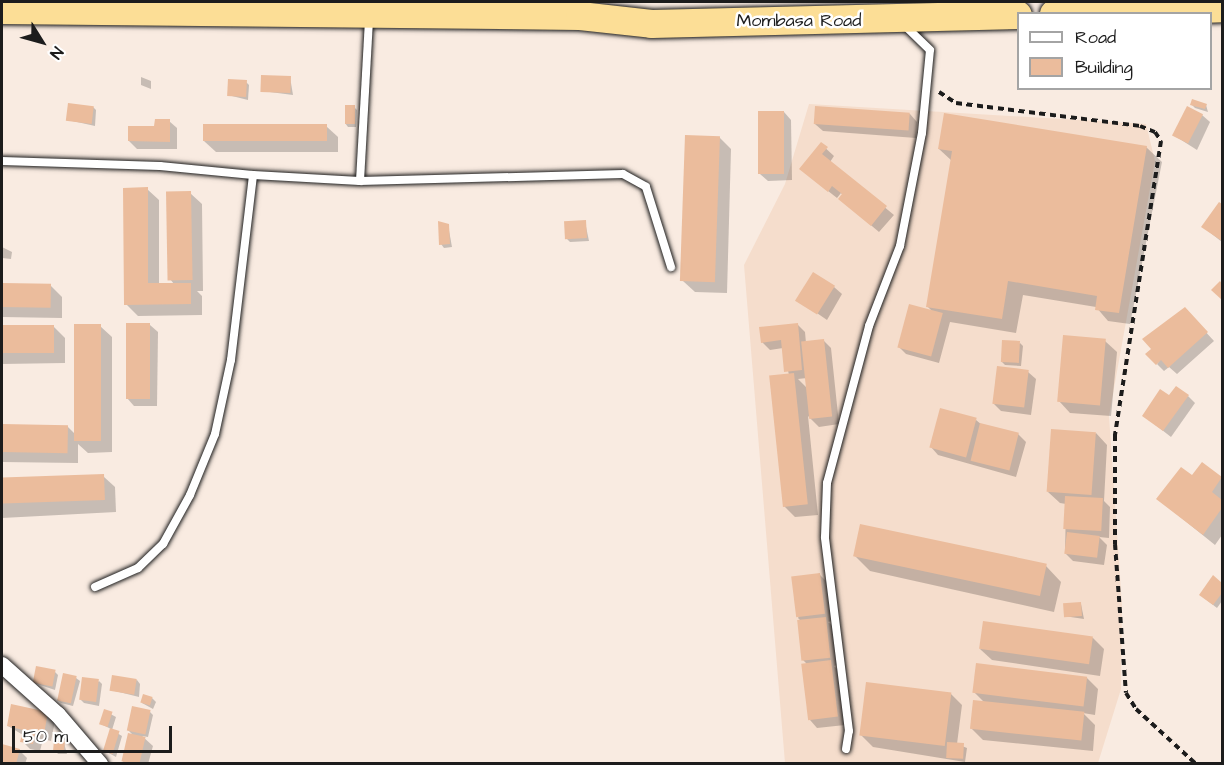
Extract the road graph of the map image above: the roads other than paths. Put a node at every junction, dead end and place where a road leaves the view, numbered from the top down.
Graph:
1 (635, 2) edge
2 (1222, 8) edge
3 (2, 10) edge
4 (369, 12) junction
5 (1110, 12) edge
6 (1017, 15) edge
7 (580, 16) junction
8 (897, 20) junction
9 (2, 161) edge
10 (253, 175) junction
11 (360, 181) junction
12 (671, 267) dead end
13 (95, 587) dead end
14 (2, 665) edge
15 (846, 750) dead end
16 (100, 764) edge

1 - 7 highway, Mombasa Road
2 - 5 highway
3 - 4 highway, Mombasa Road
4 - 7 highway, Mombasa Road
4 - 11 lane
6 - 8 highway, Mombasa Road
7 - 8 highway, Mombasa Road
8 - 15 lane
9 - 10 lane
10 - 11 lane
10 - 13 lane
11 - 12 lane
14 - 16 street

